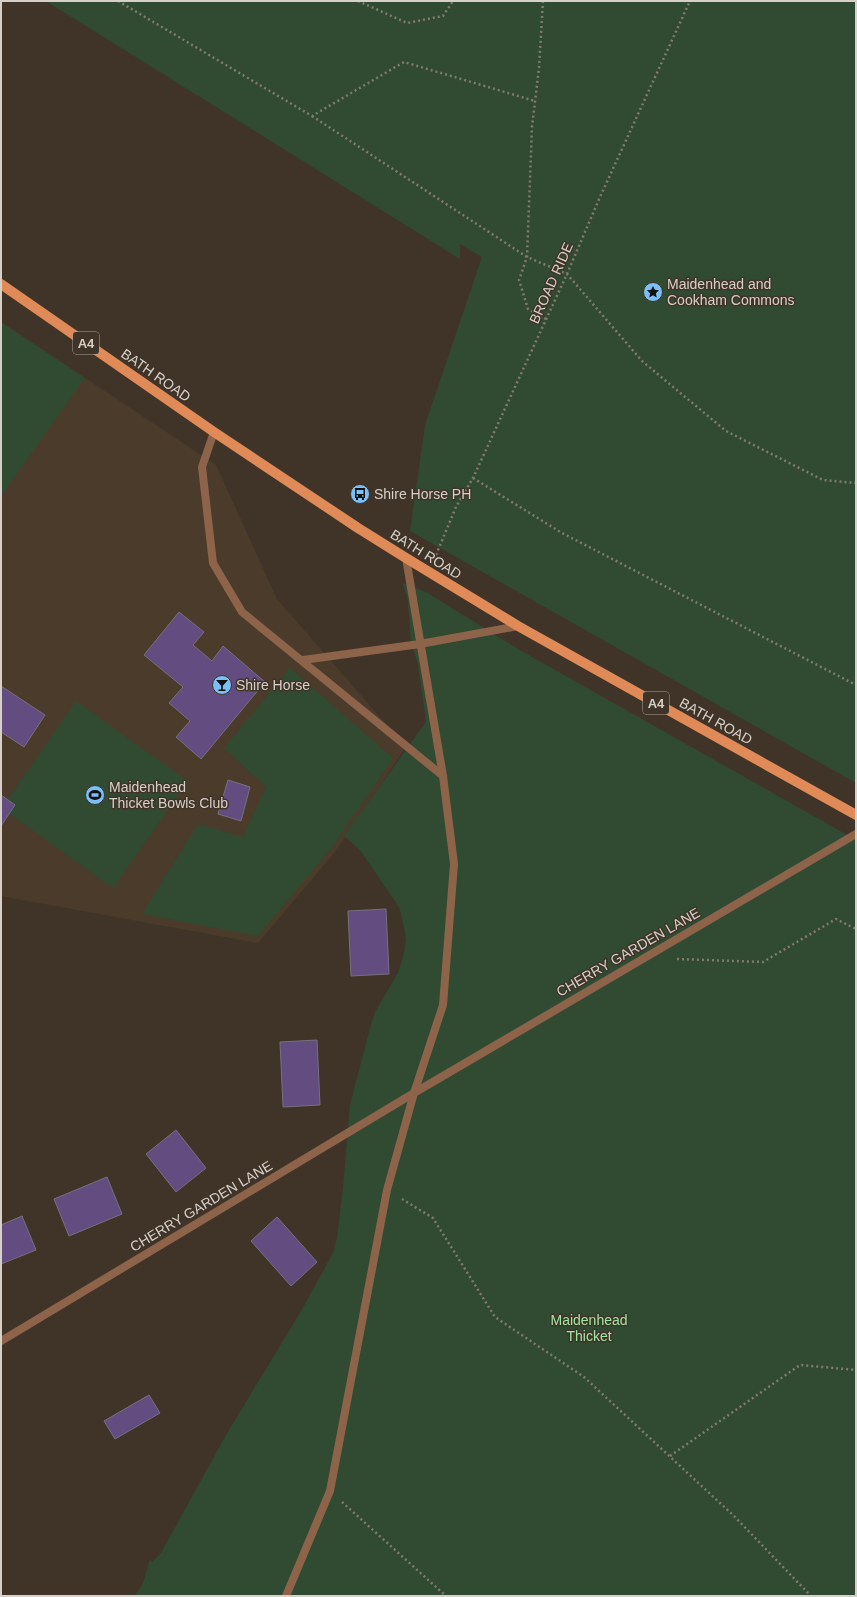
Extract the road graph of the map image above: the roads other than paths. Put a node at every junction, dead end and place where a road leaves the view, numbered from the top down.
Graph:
1 (1, 284) edge
2 (214, 432) junction
3 (406, 558) junction
4 (518, 626) junction
5 (420, 644) junction
6 (303, 660) junction
7 (443, 776) junction
8 (856, 815) edge
9 (856, 834) edge
10 (414, 1093) junction
11 (1, 1341) edge
12 (286, 1596) edge

1 - 2 main road, BATH ROAD / A4
2 - 3 main road, BATH ROAD / A4
2 - 6 street
3 - 4 main road, BATH ROAD / A4
3 - 5 street
4 - 5 street
4 - 8 main road, BATH ROAD / A4
5 - 6 street
5 - 7 street
6 - 7 street
7 - 10 street
9 - 10 street, CHERRY GARDEN LANE
10 - 11 street, CHERRY GARDEN LANE
10 - 12 street

